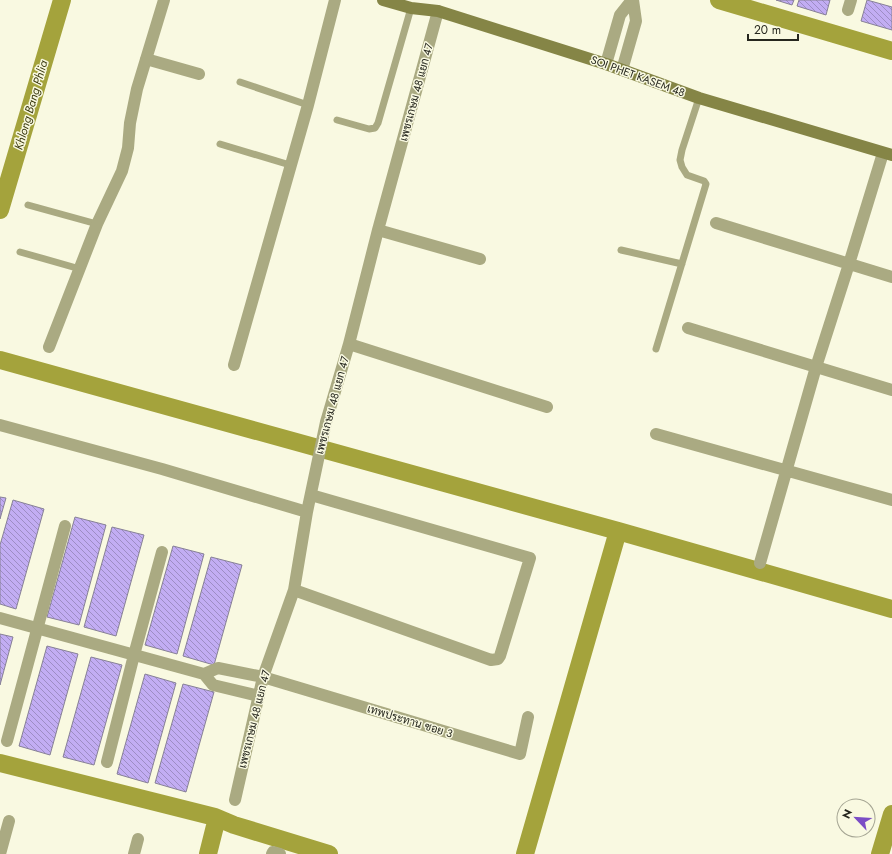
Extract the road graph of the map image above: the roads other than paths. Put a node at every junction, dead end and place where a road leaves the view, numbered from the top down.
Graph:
1 (164, 0) edge
2 (335, 0) edge
3 (383, 0) edge
4 (633, 0) edge
5 (411, 8) junction
6 (438, 11) junction
7 (146, 59) junction
8 (606, 64) junction
9 (622, 70) junction
10 (199, 74) dead end
11 (240, 82) dead end
12 (699, 98) junction
13 (308, 105) junction
14 (337, 120) dead end
15 (220, 144) dead end
16 (887, 154) edge
17 (290, 165) junction
18 (28, 205) dead end
19 (716, 223) dead end
20 (97, 224) junction
21 (378, 230) junction
22 (621, 250) dead end
23 (20, 252) dead end
24 (480, 259) dead end
25 (682, 264) junction
26 (849, 264) junction
27 (80, 268) junction
28 (892, 276) edge
29 (688, 328) dead end
30 (349, 344) junction
31 (49, 347) dead end
32 (656, 349) dead end
33 (234, 365) dead end
34 (816, 367) junction
35 (892, 390) edge
36 (547, 407) dead end
37 (0, 425) edge
38 (656, 434) dead end
39 (786, 471) junction
40 (311, 495) junction
41 (892, 500) edge
42 (307, 512) junction
43 (65, 526) dead end
44 (162, 552) dead end
45 (760, 563) dead end
46 (294, 590) junction
47 (0, 618) edge
48 (37, 628) junction
49 (134, 655) junction
50 (204, 674) junction
51 (263, 677) junction
52 (259, 696) junction
53 (528, 717) dead end
54 (7, 741) dead end
55 (107, 762) dead end
56 (235, 800) dead end
57 (9, 821) dead end
58 (138, 839) dead end
59 (0, 854) edge
60 (134, 854) edge
61 (272, 854) edge
62 (280, 854) edge

1 - 7 street
2 - 13 street
3 - 5 street, SOI PHET KASEM 48
4 - 8 street
4 - 9 street
5 - 6 street, SOI PHET KASEM 48
5 - 14 lane
6 - 8 street, SOI PHET KASEM 48
6 - 21 street, เพชรเกษม 48 แยก 47
7 - 10 street
7 - 20 street
8 - 9 street, SOI PHET KASEM 48
9 - 12 street, SOI PHET KASEM 48
11 - 13 lane
12 - 16 street, SOI PHET KASEM 48
12 - 25 lane
13 - 17 street
15 - 17 lane
16 - 26 street
17 - 33 street
18 - 20 lane
19 - 26 street
20 - 27 street
21 - 24 street
21 - 30 street, เพชรเกษม 48 แยก 47
22 - 25 lane
23 - 27 lane
25 - 32 lane
26 - 28 street
26 - 34 street
27 - 31 street
29 - 34 street
30 - 36 street
30 - 40 street, เพชรเกษม 48 แยก 47
34 - 35 street
34 - 39 street
37 - 42 street
38 - 39 street
39 - 41 street
39 - 45 street
40 - 42 street, เพชรเกษม 48 แยก 47
40 - 46 street
42 - 46 street, เพชรเกษม 48 แยก 47
43 - 48 street
44 - 49 street
46 - 51 street, เพชรเกษม 48 แยก 47
47 - 48 street
48 - 49 street
48 - 54 street
49 - 50 street
49 - 55 street
50 - 51 street
50 - 52 street
51 - 52 street, เพชรเกษม 48 แยก 47
51 - 53 street, เทพประทาน ซอย 3
52 - 56 street, เพชรเกษม 48 แยก 47
57 - 59 street
58 - 60 street
61 - 62 street

